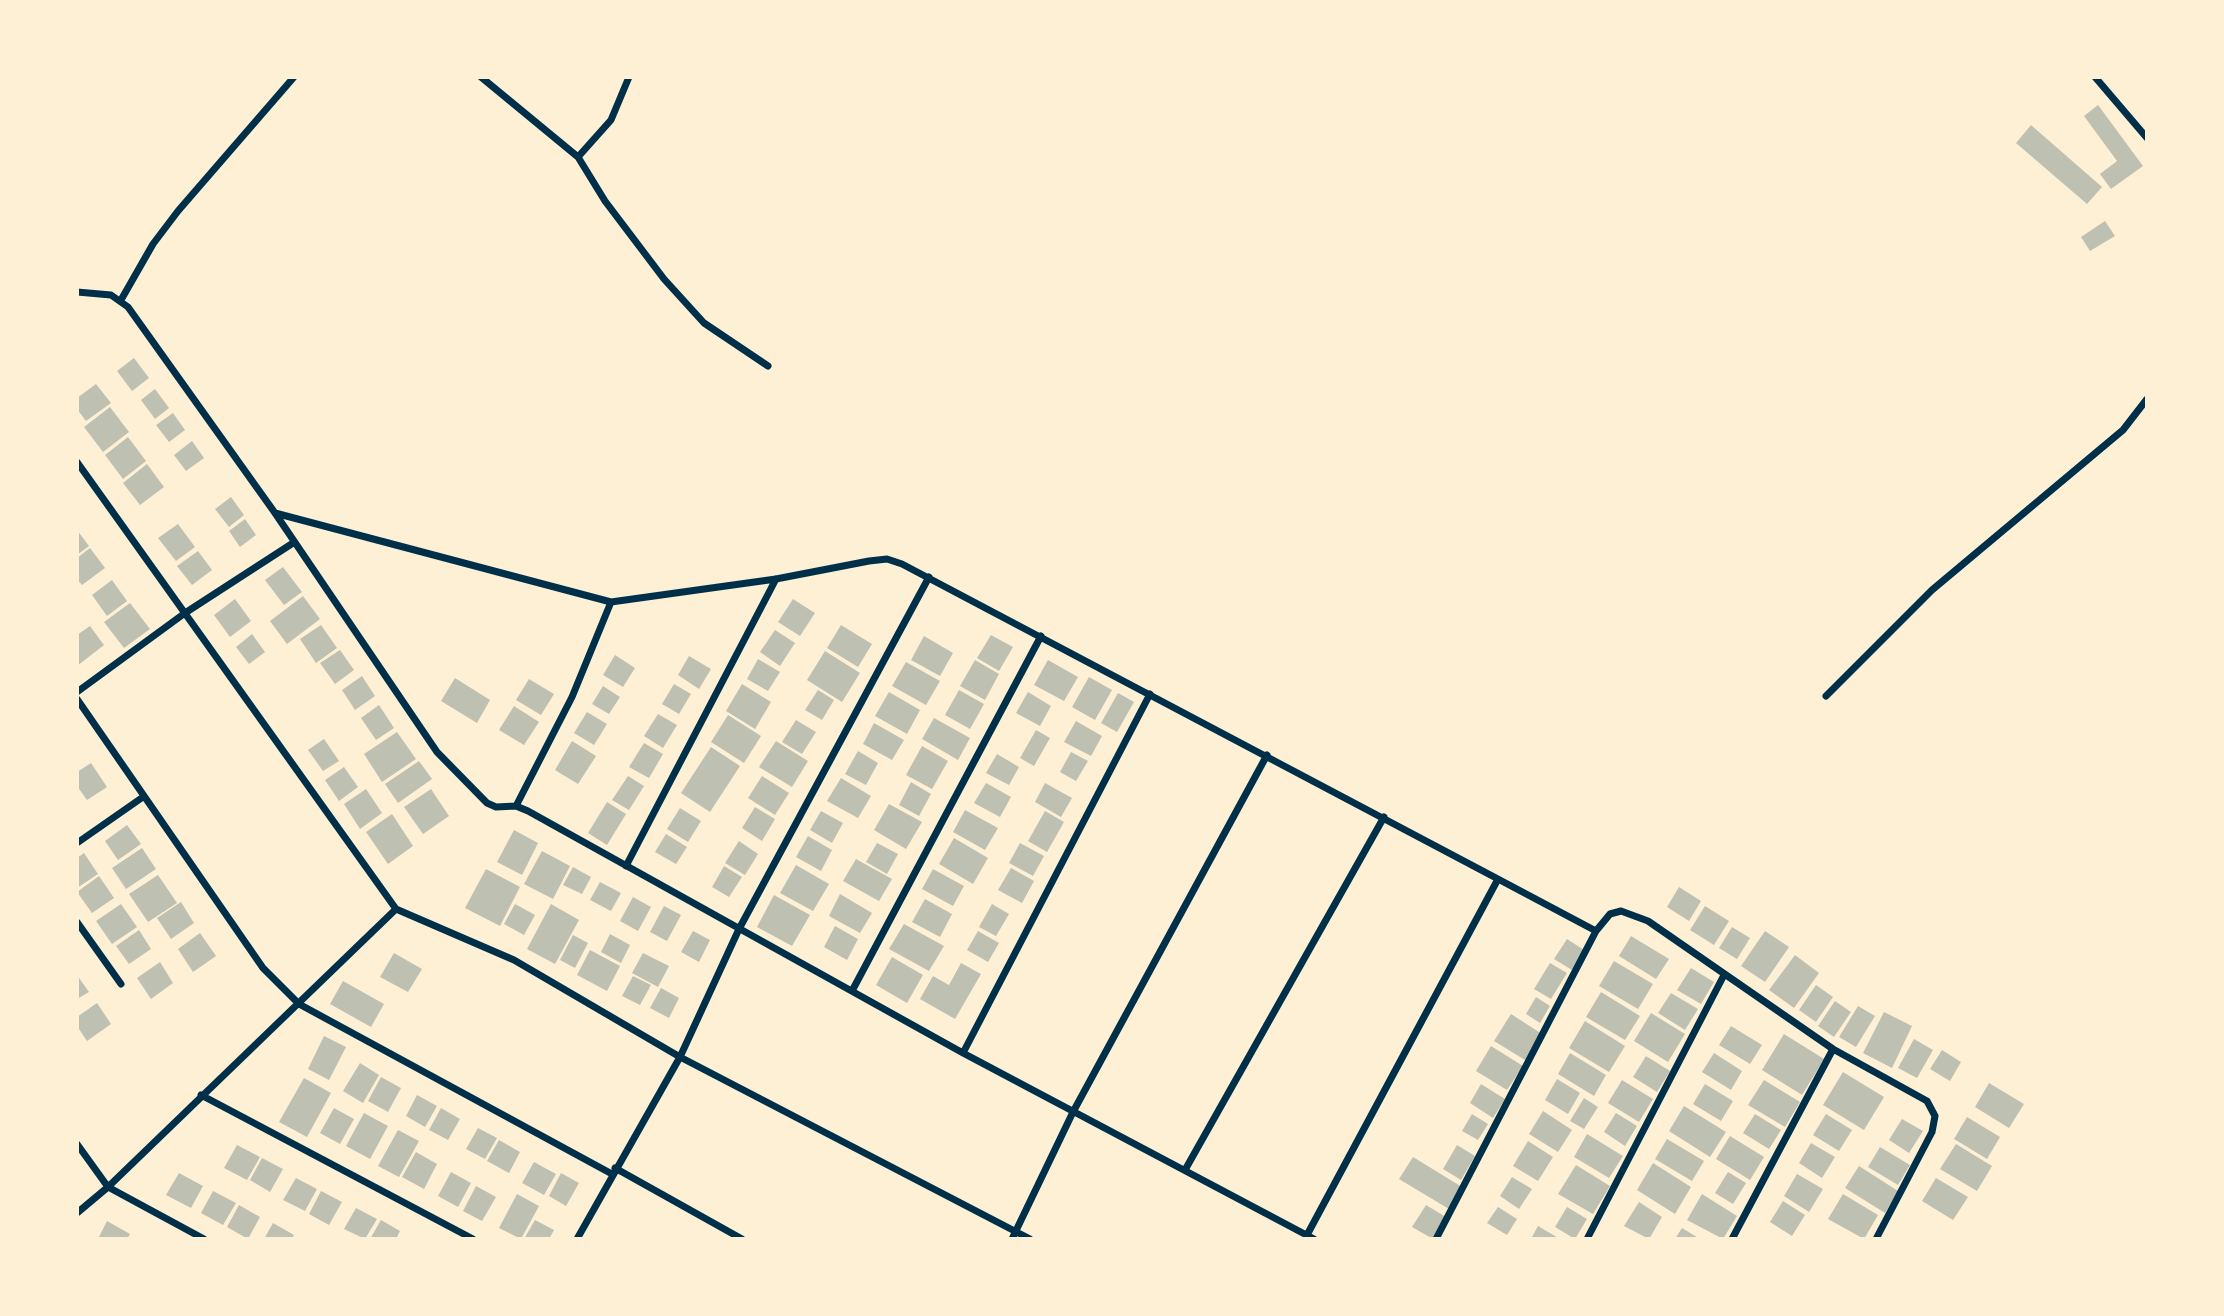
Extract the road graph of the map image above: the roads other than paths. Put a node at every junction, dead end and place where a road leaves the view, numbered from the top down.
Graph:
1 (294, 77) edge
2 (481, 77) edge
3 (629, 77) edge
4 (2095, 77) edge
5 (2147, 138) edge
6 (578, 157) junction
7 (77, 292) edge
8 (121, 300) junction
9 (768, 366) dead end
10 (2147, 399) edge
11 (77, 462) edge
12 (275, 513) junction
13 (293, 543) junction
14 (929, 577) junction
15 (776, 579) junction
16 (611, 602) junction
17 (185, 613) junction
18 (1041, 636) junction
19 (77, 692) edge
20 (1150, 694) junction
21 (1826, 696) dead end
22 (77, 699) edge
23 (1266, 755) junction
24 (143, 797) junction
25 (516, 806) junction
26 (1384, 817) junction
27 (77, 843) edge
28 (626, 866) junction
29 (1498, 878) junction
30 (396, 909) junction
31 (77, 922) edge
32 (739, 929) junction
33 (1596, 931) junction
34 (1724, 975) junction
35 (121, 984) dead end
36 (852, 991) junction
37 (299, 1004) junction
38 (1833, 1049) junction
39 (963, 1053) junction
40 (680, 1057) junction
41 (201, 1095) junction
42 (1073, 1112) junction
43 (77, 1144) edge
44 (1185, 1170) junction
45 (613, 1171) junction
46 (108, 1187) junction
47 (77, 1213) edge
48 (1014, 1235) edge
49 (1307, 1235) junction
50 (204, 1239) edge
51 (472, 1239) edge
52 (577, 1239) edge
53 (742, 1239) edge
54 (1030, 1239) edge
55 (1314, 1239) edge
56 (1436, 1239) edge
57 (1587, 1239) edge
58 (1732, 1239) edge
59 (1876, 1239) edge

1 - 8 street
2 - 6 street
3 - 6 street
4 - 5 street
6 - 9 street
7 - 8 street
8 - 12 street
10 - 21 street
11 - 17 street
12 - 13 street
12 - 16 street
13 - 17 street
13 - 25 street
14 - 15 street
14 - 18 street
14 - 32 street
15 - 16 street
15 - 28 street
16 - 25 street
17 - 19 street
17 - 30 street
18 - 20 street
18 - 36 street
20 - 23 street
20 - 39 street
22 - 24 street
23 - 26 street
23 - 42 street
24 - 27 street
24 - 37 street
25 - 28 street
26 - 29 street
26 - 44 street
28 - 32 street
29 - 33 street
29 - 49 street
30 - 37 street
30 - 40 street
31 - 35 street
32 - 36 street
32 - 40 street
33 - 34 street
33 - 56 street
34 - 38 street
34 - 57 street
36 - 39 street
37 - 41 street
37 - 45 street
38 - 58 street
38 - 59 street
39 - 42 street
40 - 45 street
40 - 48 street
41 - 46 street
41 - 51 street
42 - 44 street
42 - 48 street
43 - 46 street
44 - 49 street
45 - 52 street
45 - 53 street
46 - 47 street
46 - 50 street
48 - 54 street
49 - 55 street

